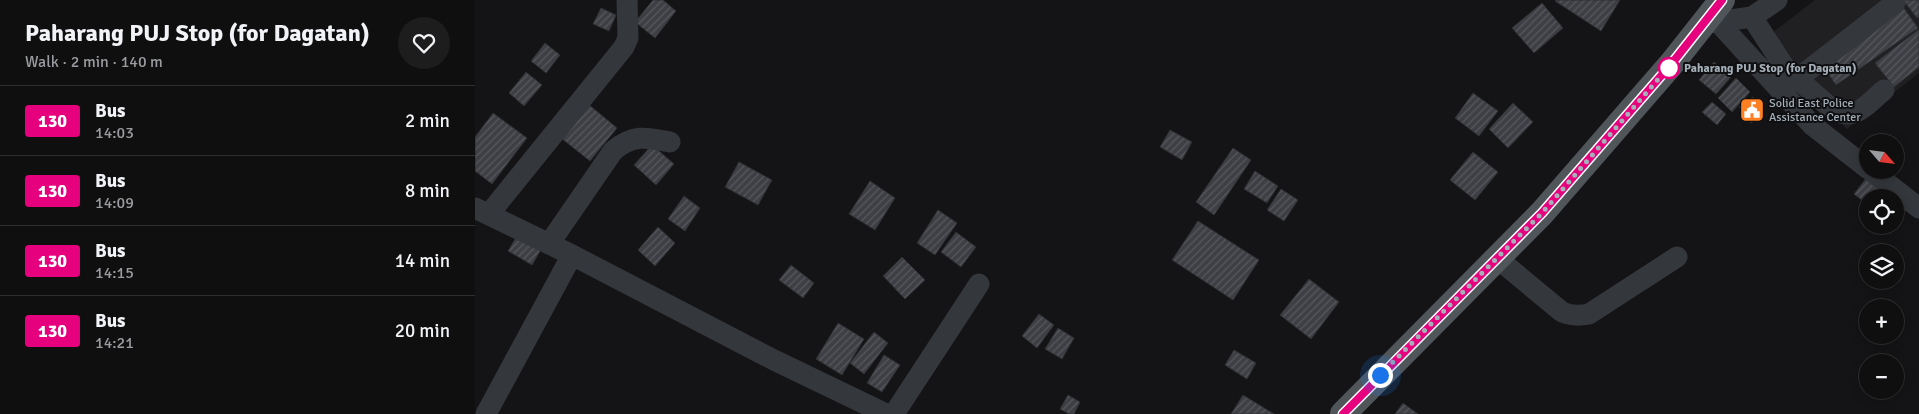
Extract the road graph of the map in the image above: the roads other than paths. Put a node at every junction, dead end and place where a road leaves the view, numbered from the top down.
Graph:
1 (627, 0) edge
2 (1777, 0) edge
3 (1895, 3) dead end
4 (1714, 15) edge
5 (1752, 17) junction
6 (1797, 79) junction
7 (1883, 90) dead end
8 (670, 142) dead end
9 (1859, 161) edge
10 (1882, 179) edge
11 (1919, 208) edge
12 (482, 211) edge
13 (549, 244) junction
14 (572, 255) junction
15 (1677, 257) dead end
16 (1498, 259) junction
17 (979, 284) dead end
18 (486, 414) edge
19 (886, 414) edge
20 (894, 414) edge
21 (1343, 414) edge

1 - 12 street
2 - 5 street
3 - 6 street
4 - 5 street
4 - 9 street
4 - 16 main road
5 - 6 street
6 - 7 street
8 - 13 street
10 - 11 street
12 - 13 street
13 - 14 street
14 - 18 street
14 - 19 street
15 - 16 street
16 - 21 main road
17 - 20 street

